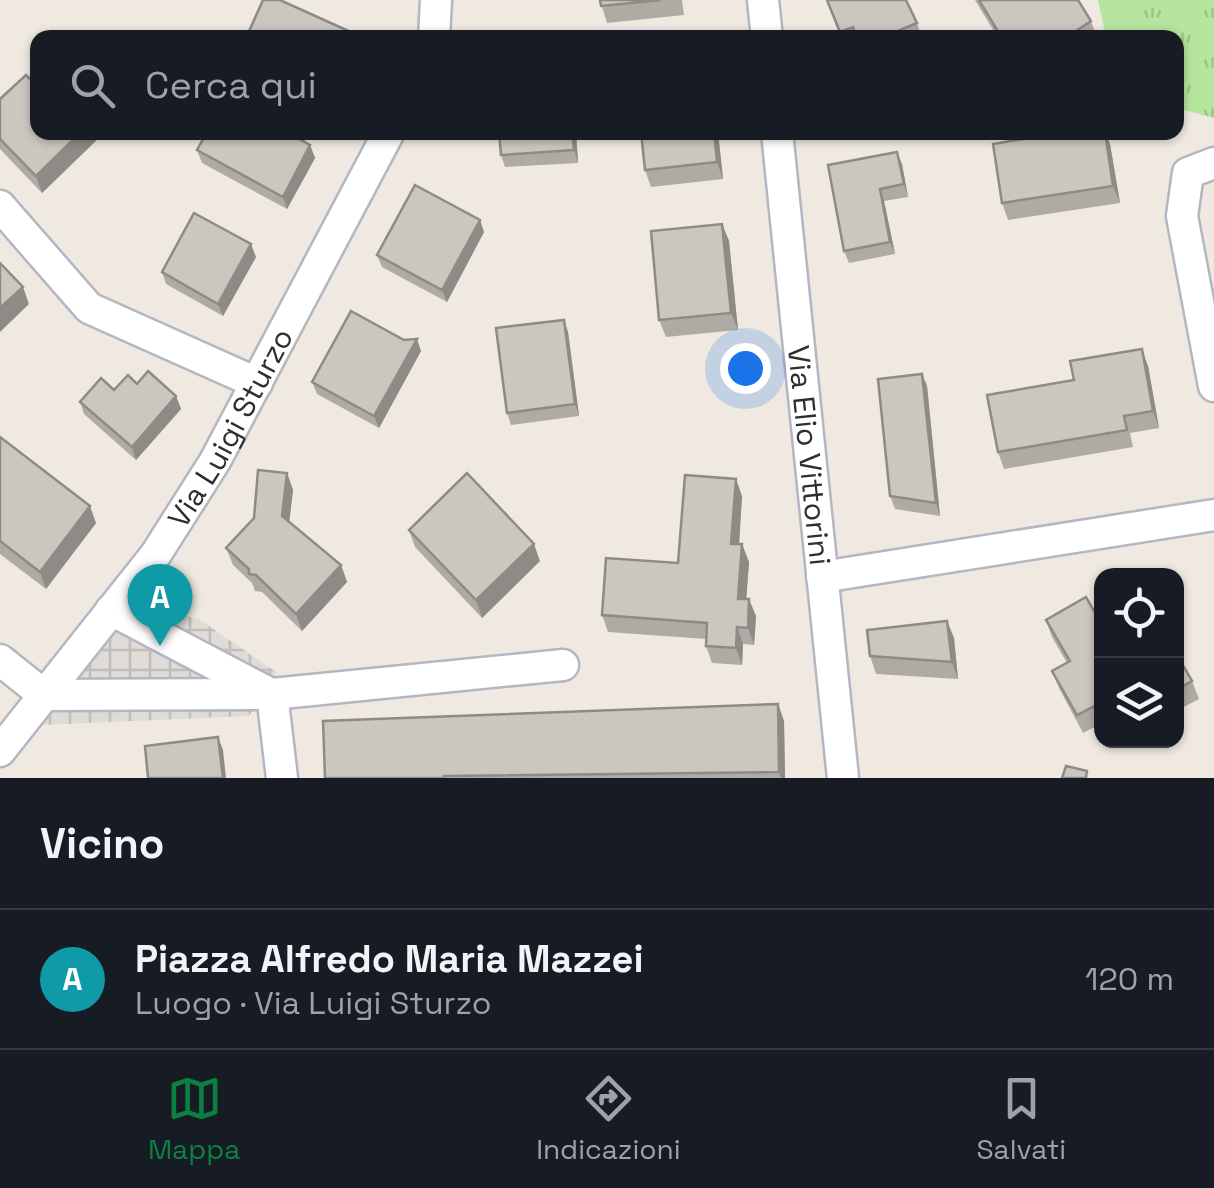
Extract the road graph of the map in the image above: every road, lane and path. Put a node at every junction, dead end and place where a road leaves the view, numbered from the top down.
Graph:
1 (436, 0) edge
2 (763, 0) edge
3 (434, 30) edge
4 (766, 30) edge
5 (385, 140) edge
6 (777, 140) edge
7 (1214, 163) edge
8 (0, 206) edge
9 (257, 383) junction
10 (1214, 386) edge
11 (1214, 515) edge
12 (822, 577) junction
13 (111, 610) junction
14 (0, 660) edge
15 (563, 665) dead end
16 (44, 694) junction
17 (272, 694) junction
18 (0, 751) edge
19 (282, 778) edge
20 (843, 778) edge

1 - 3 street
2 - 4 street
5 - 9 street, Via Luigi Sturzo
6 - 12 street, Via Elio Vittorini
7 - 10 street
8 - 9 street
9 - 13 street, Via Luigi Sturzo
11 - 12 street
12 - 20 street, Via Elio Vittorini
13 - 16 street, Via Luigi Sturzo
13 - 17 street
14 - 16 street
15 - 17 street
16 - 17 street
16 - 18 street, Via Luigi Sturzo
17 - 19 street

